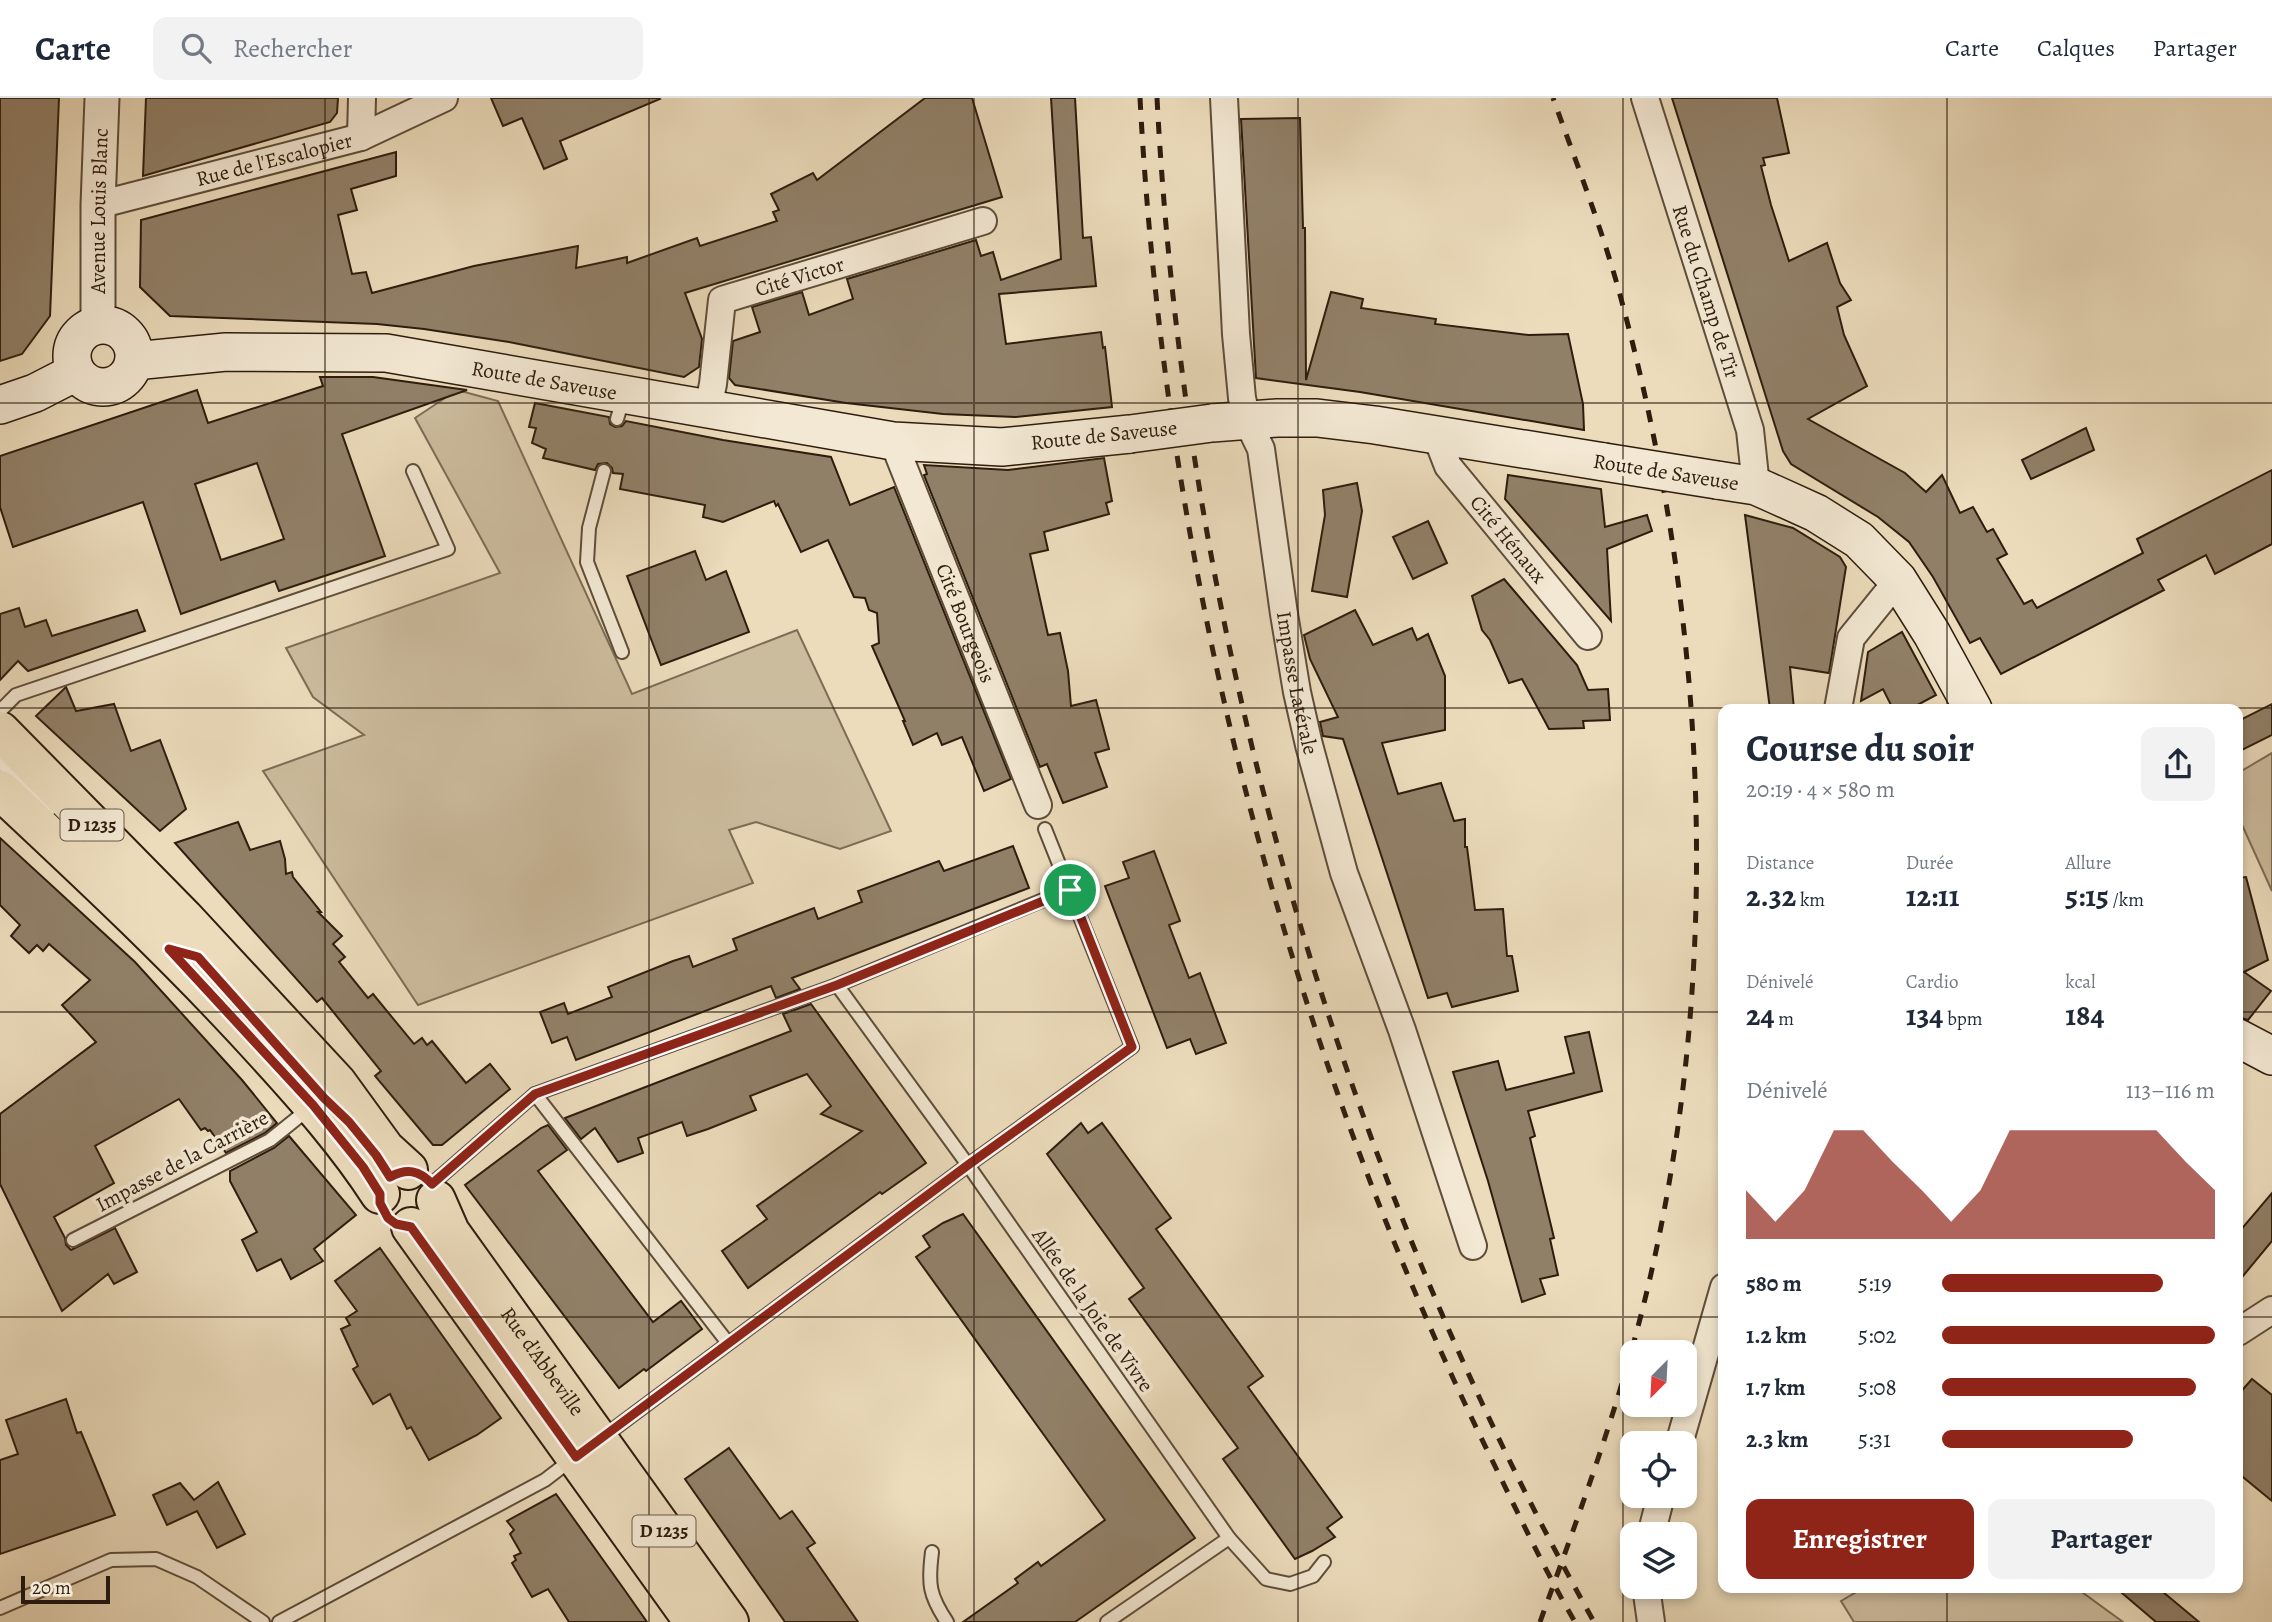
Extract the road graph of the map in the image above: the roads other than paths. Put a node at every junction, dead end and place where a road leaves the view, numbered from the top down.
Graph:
1 (102, 98) edge
2 (362, 98) edge
3 (444, 98) edge
4 (1224, 98) edge
5 (1645, 98) edge
6 (361, 137) junction
7 (98, 205) junction
8 (982, 221) dead end
9 (98, 325) junction
10 (134, 361) junction
11 (76, 372) junction
12 (0, 405) edge
13 (708, 410) junction
14 (1229, 421) junction
15 (1436, 435) junction
16 (893, 441) junction
17 (413, 471) dead end
18 (604, 471) dead end
19 (1756, 486) junction
20 (1898, 580) junction
21 (1588, 636) dead end
22 (622, 652) dead end
23 (1839, 704) edge
24 (1970, 704) edge
25 (0, 711) edge
26 (0, 731) edge
27 (0, 762) edge
28 (0, 789) edge
29 (1042, 817) joint
30 (59, 819) dead end
31 (1070, 890) junction
32 (146, 900) dead end
33 (181, 941) junction
34 (837, 985) junction
35 (2243, 1041) edge
36 (2272, 1056) edge
37 (326, 1094) junction
38 (535, 1094) junction
39 (349, 1122) dead end
40 (968, 1165) junction
41 (412, 1196) junction
42 (74, 1240) dead end
43 (1473, 1246) dead end
44 (1718, 1308) edge
45 (2272, 1310) edge
46 (2243, 1329) edge
47 (729, 1343) junction
48 (1683, 1431) edge
49 (587, 1448) junction
50 (1229, 1538) junction
51 (932, 1552) dead end
52 (1324, 1562) dead end
53 (1648, 1599) edge
54 (0, 1608) edge
55 (709, 1618) edge
56 (263, 1622) edge
57 (279, 1622) edge
58 (947, 1622) edge
59 (1107, 1622) edge
60 (1651, 1622) edge

1 - 7 street, Avenue Louis Blanc
2 - 6 street
3 - 6 street, Rue de l'Escalopier
4 - 14 street, Impasse Latérale
5 - 19 street, Rue du Champ de Tir
6 - 7 street, Rue de l'Escalopier
7 - 9 street, Avenue Louis Blanc
8 - 13 street, Cité Victor
9 - 10 main road
9 - 11 main road
10 - 11 main road
10 - 13 main road, Route de Saveuse
11 - 12 main road
13 - 16 main road, Route de Saveuse
14 - 15 main road, Route de Saveuse
14 - 16 main road, Route de Saveuse, bridge
14 - 43 street, Impasse Latérale
15 - 19 main road, Route de Saveuse, bridge
15 - 21 street, Cité Hénaux
16 - 29 street, Cité Bourgeois
17 - 25 lane
18 - 22 lane
19 - 20 main road, Route de Saveuse
20 - 23 street
20 - 24 main road, Route de Saveuse
26 - 33 main road, Rue d'Abbeville / D 1235
27 - 30 lane
28 - 33 main road, Rue d'Abbeville / D 1235
29 - 31 lane
31 - 34 lane
31 - 40 lane
32 - 33 lane
33 - 37 main road, Rue d'Abbeville / D 1235
34 - 38 lane
34 - 40 lane, Allée de la Joie de Vivre
35 - 36 main road
37 - 41 main road, Rue d'Abbeville / D 1235
37 - 42 lane, Impasse de la Carrière
38 - 41 lane
38 - 47 lane
39 - 41 lane
40 - 47 lane
40 - 50 lane, Allée de la Joie de Vivre
41 - 49 main road, Rue d'Abbeville / D 1235
44 - 48 street
45 - 46 street
47 - 49 lane
49 - 55 main road, Rue d'Abbeville / D 1235
49 - 57 lane
50 - 52 lane, Allée de la Joie de Vivre
50 - 59 lane
51 - 58 lane
53 - 60 street
54 - 56 lane

